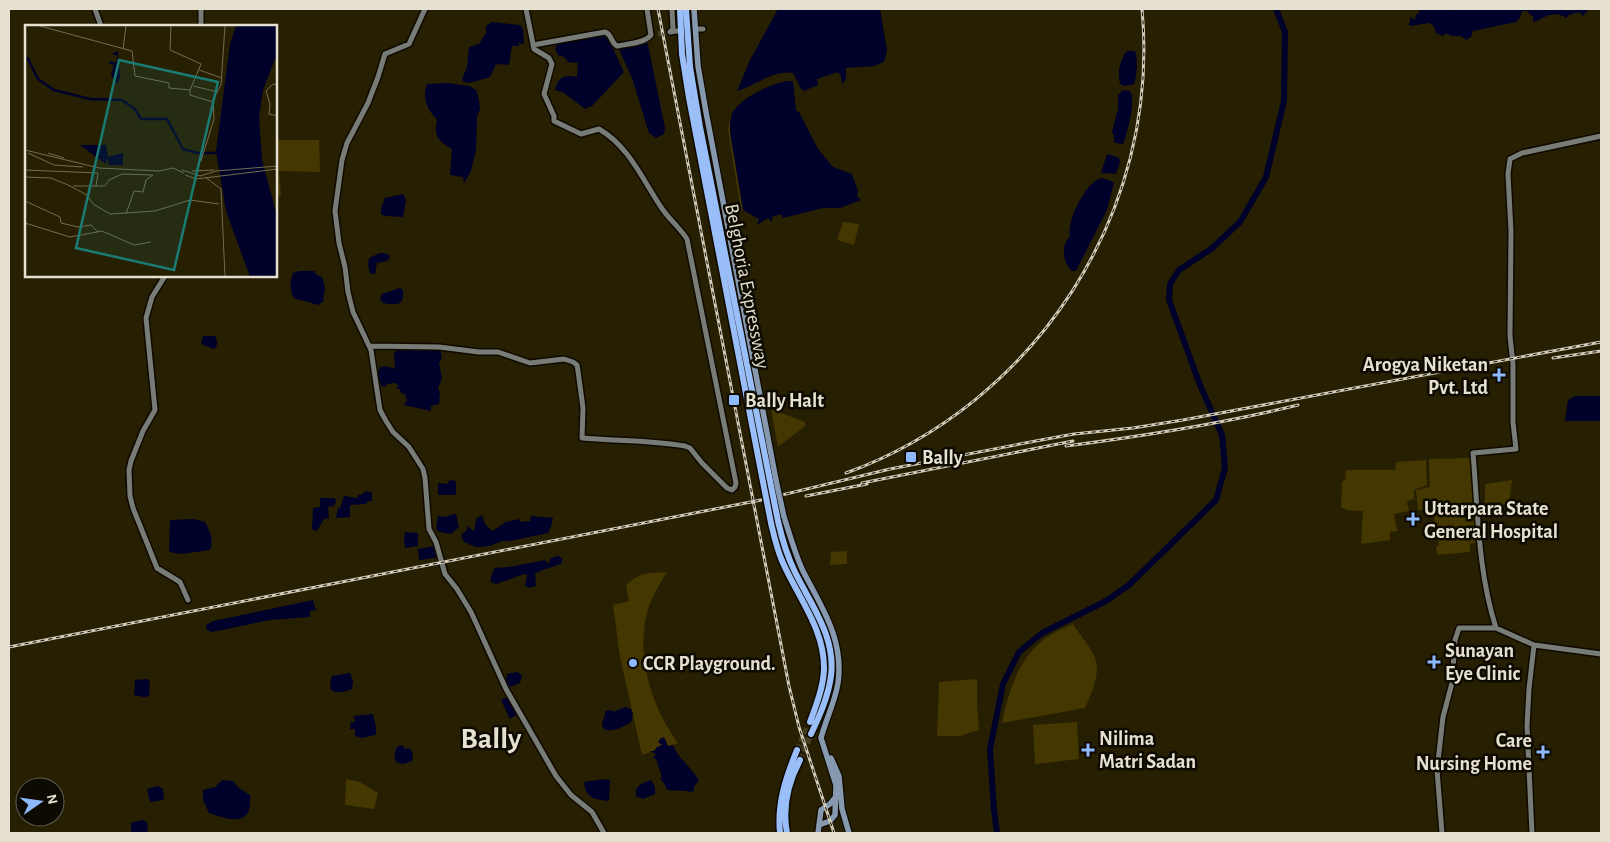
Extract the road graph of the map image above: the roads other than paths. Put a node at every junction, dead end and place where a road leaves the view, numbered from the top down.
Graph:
1 (95, 9) edge
2 (201, 9) edge
3 (425, 9) edge
4 (526, 9) edge
5 (647, 9) edge
6 (672, 9) edge
7 (680, 9) edge
8 (686, 9) edge
9 (694, 9) edge
10 (101, 25) edge
11 (201, 25) edge
12 (676, 31) dead end
13 (658, 34) tunnel mouth
14 (651, 35) junction
15 (533, 45) junction
16 (1601, 136) edge
17 (164, 278) edge
18 (368, 346) junction
19 (770, 481) junction
20 (775, 522) junction
21 (188, 600) dead end
22 (1496, 628) junction
23 (1534, 645) junction
24 (1601, 654) edge
25 (810, 722) tunnel mouth
26 (811, 734) tunnel mouth
27 (798, 750) tunnel mouth
28 (828, 755) junction
29 (800, 760) tunnel mouth
30 (834, 799) junction
31 (782, 810) junction
32 (820, 826) junction
33 (604, 833) edge
34 (780, 833) edge
35 (787, 833) edge
36 (818, 833) edge
37 (849, 833) edge
38 (1442, 833) edge
39 (1532, 833) edge

1 - 10 street
2 - 11 street
3 - 18 street
4 - 15 street
5 - 14 street
6 - 12 street
7 - 19 highway, Belghoria Expressway
8 - 19 highway, Belghoria Expressway
9 - 19 main road
13 - 14 street
14 - 15 street
15 - 18 street
16 - 22 street
17 - 21 street
18 - 33 street
19 - 20 highway, Belghoria Expressway, bridge
19 - 28 main road, bridge
20 - 25 highway, Belghoria Expressway
20 - 26 highway, Belghoria Expressway
22 - 23 street
22 - 38 street
23 - 24 street
23 - 39 street
27 - 31 highway
28 - 30 main road
28 - 37 main road
29 - 31 highway
30 - 32 main road
30 - 32 main road
31 - 34 highway
31 - 35 highway
32 - 36 main road

